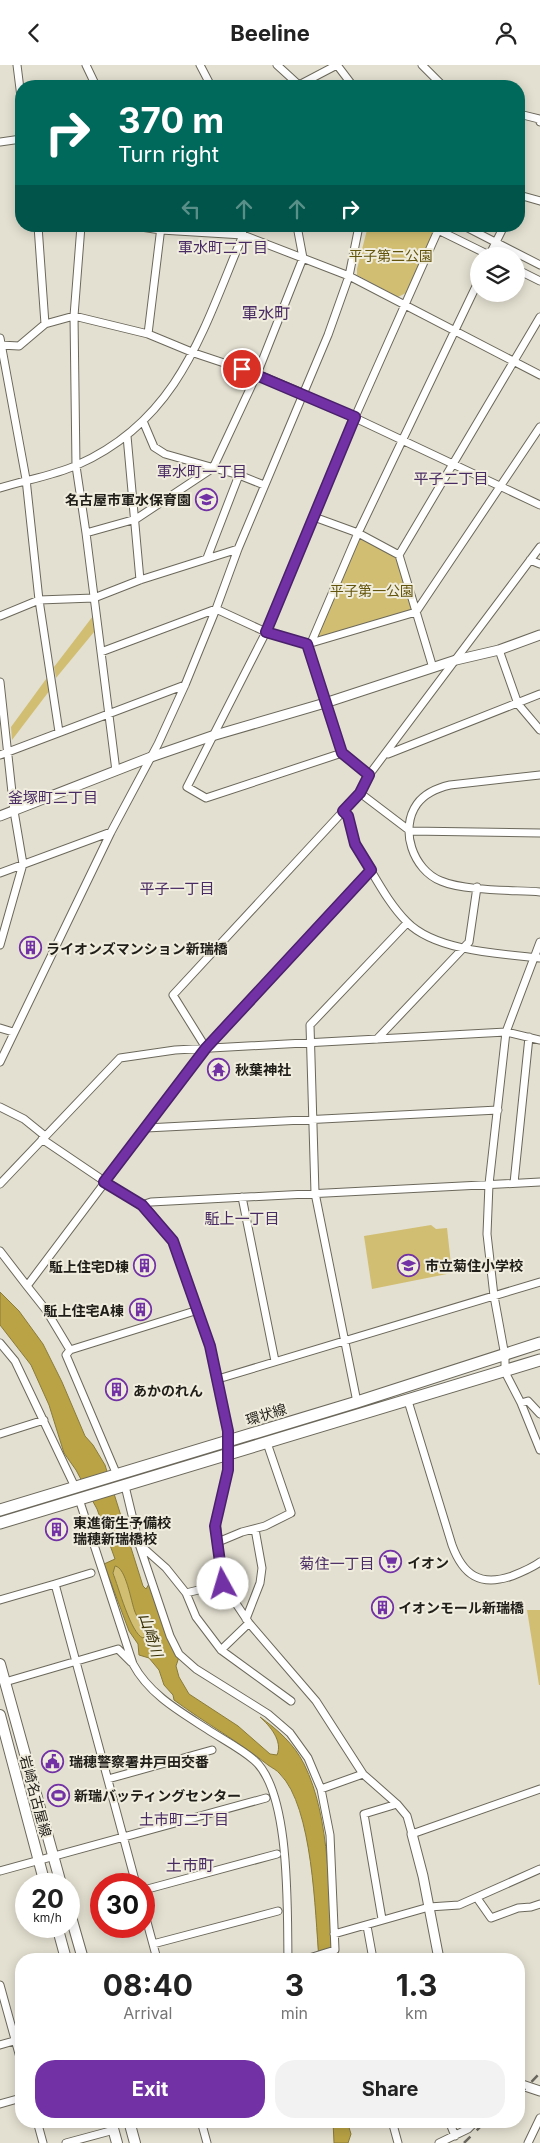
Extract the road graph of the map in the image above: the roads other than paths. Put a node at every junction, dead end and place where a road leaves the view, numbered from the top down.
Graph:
1 (17, 65) edge
2 (86, 65) edge
3 (200, 65) edge
4 (276, 65) edge
5 (422, 65) edge
6 (19, 80) edge
7 (93, 80) edge
8 (208, 80) edge
9 (292, 80) edge
10 (310, 80) edge
11 (348, 80) edge
12 (437, 80) edge
13 (525, 115) edge
14 (540, 119) edge
15 (15, 140) edge
16 (0, 142) edge
17 (525, 197) edge
18 (540, 201) edge
19 (38, 232) edge
20 (80, 232) edge
21 (161, 232) edge
22 (208, 232) edge
23 (242, 232) edge
24 (298, 232) edge
25 (358, 232) edge
26 (437, 232) edge
27 (446, 232) edge
28 (475, 232) edge
29 (501, 232) edge
30 (243, 235) junction
31 (496, 243) junction
32 (474, 247) edge
33 (494, 247) edge
34 (303, 258) junction
35 (540, 265) edge
36 (525, 274) edge
37 (349, 276) junction
38 (540, 281) edge
39 (470, 298) edge
40 (403, 305) junction
41 (74, 316) junction
42 (540, 317) edge
43 (45, 324) junction
44 (455, 331) junction
45 (148, 334) junction
46 (1, 343) edge
47 (194, 353) junction
48 (513, 363) junction
49 (257, 374) junction
50 (540, 375) edge
51 (302, 393) junction
52 (355, 417) junction
53 (143, 421) junction
54 (540, 427) edge
55 (127, 436) junction
56 (404, 440) junction
57 (454, 463) junction
58 (76, 466) junction
59 (213, 469) junction
60 (239, 475) junction
61 (26, 479) junction
62 (264, 485) junction
63 (499, 485) junction
64 (0, 488) edge
65 (540, 505) edge
66 (314, 517) junction
67 (136, 519) junction
68 (86, 533) junction
69 (358, 533) junction
70 (540, 547) edge
71 (238, 549) junction
72 (399, 555) junction
73 (207, 558) junction
74 (530, 560) junction
75 (540, 564) edge
76 (140, 580) junction
77 (94, 598) junction
78 (39, 600) junction
79 (216, 609) junction
80 (416, 613) junction
81 (0, 616) edge
82 (266, 632) junction
83 (540, 635) edge
84 (309, 643) junction
85 (499, 650) junction
86 (101, 652) junction
87 (456, 660) junction
88 (433, 668) junction
89 (0, 682) edge
90 (185, 685) junction
91 (540, 694) edge
92 (325, 703) junction
93 (518, 703) junction
94 (108, 713) junction
95 (540, 730) edge
96 (58, 732) junction
97 (212, 736) junction
98 (9, 751) junction
99 (342, 753) junction
100 (388, 754) junction
101 (0, 755) edge
102 (151, 757) junction
103 (116, 771) junction
104 (369, 775) junction
105 (540, 775) edge
106 (360, 793) junction
107 (14, 811) junction
108 (343, 811) junction
109 (0, 816) edge
110 (410, 831) junction
111 (111, 832) junction
112 (540, 833) edge
113 (23, 863) junction
114 (371, 870) junction
115 (0, 873) edge
116 (477, 887) junction
117 (540, 892) edge
118 (407, 923) junction
119 (540, 943) edge
120 (0, 945) edge
121 (465, 947) junction
122 (537, 958) edge
123 (0, 1028) edge
124 (13, 1032) junction
125 (506, 1033) junction
126 (529, 1037) junction
127 (377, 1039) junction
128 (540, 1039) edge
129 (311, 1043) junction
130 (206, 1048) junction
131 (0, 1062) edge
132 (0, 1107) edge
133 (498, 1110) junction
134 (313, 1118) junction
135 (146, 1128) junction
136 (44, 1138) junction
137 (104, 1182) junction
138 (540, 1182) edge
139 (514, 1183) junction
140 (0, 1184) edge
141 (489, 1184) junction
142 (314, 1193) junction
143 (242, 1197) junction
144 (142, 1205) junction
145 (0, 1251) edge
146 (540, 1282) edge
147 (27, 1286) junction
148 (494, 1296) junction
149 (198, 1310) junction
150 (345, 1340) junction
151 (0, 1343) edge
152 (540, 1343) edge
153 (70, 1350) junction
154 (505, 1355) junction
155 (540, 1360) edge
156 (275, 1361) junction
157 (505, 1371) junction
158 (218, 1379) junction
159 (408, 1401) junction
160 (357, 1402) junction
161 (521, 1403) junction
162 (540, 1414) edge
163 (44, 1420) junction
164 (0, 1434) edge
165 (228, 1441) junction
166 (267, 1443) junction
167 (540, 1450) edge
168 (227, 1455) junction
169 (117, 1475) junction
170 (77, 1487) junction
171 (121, 1487) junction
172 (80, 1499) junction
173 (0, 1510) edge
174 (0, 1523) edge
175 (255, 1529) junction
176 (218, 1542) junction
177 (139, 1544) junction
178 (538, 1567) edge
179 (91, 1573) dead end
180 (55, 1584) junction
181 (223, 1584) junction
182 (186, 1593) junction
183 (0, 1600) edge
184 (248, 1621) junction
185 (221, 1650) junction
186 (76, 1661) junction
187 (0, 1663) edge
188 (133, 1664) junction
189 (5, 1681) junction
190 (291, 1701) dead end
191 (0, 1715) edge
192 (212, 1750) dead end
193 (363, 1774) junction
194 (108, 1779) junction
195 (321, 1789) junction
196 (540, 1789) edge
197 (266, 1799) dead end
198 (397, 1804) junction
199 (412, 1834) junction
200 (124, 1838) junction
201 (276, 1854) dead end
202 (54, 1857) junction
203 (39, 1860) junction
204 (540, 1869) edge
205 (0, 1871) edge
206 (43, 1873) edge
207 (58, 1873) edge
208 (133, 1873) edge
209 (155, 1887) edge
210 (477, 1898) junction
211 (540, 1904) edge
212 (429, 1907) junction
213 (278, 1911) dead end
214 (382, 1919) junction
215 (367, 1926) junction
216 (334, 1933) junction
217 (60, 1938) edge
218 (77, 1938) edge
219 (151, 1938) edge
220 (153, 1944) junction
221 (64, 1953) edge
222 (81, 1953) edge
223 (155, 1953) edge
224 (288, 1953) edge
225 (323, 1953) edge
226 (372, 1953) edge
227 (438, 1953) edge
228 (0, 1985) edge
229 (15, 2030) edge
230 (15, 2040) edge
231 (0, 2045) edge
232 (525, 2086) edge
233 (540, 2091) edge
234 (15, 2100) edge
235 (0, 2104) edge
236 (540, 2118) edge
237 (39, 2128) edge
238 (107, 2128) edge
239 (113, 2128) edge
240 (131, 2128) edge
241 (203, 2128) edge
242 (394, 2128) edge
243 (452, 2128) edge
244 (466, 2128) edge
245 (455, 2136) junction
246 (43, 2143) edge
247 (66, 2143) edge
248 (117, 2143) edge
249 (135, 2143) edge
250 (207, 2143) edge
251 (398, 2143) edge
252 (439, 2143) edge
253 (528, 2143) edge

1 - 6 street
2 - 7 street
3 - 8 street
4 - 9 street
5 - 12 street
10 - 11 street
13 - 14 street
15 - 16 street
17 - 18 street
19 - 43 street
20 - 41 street
21 - 45 street
22 - 30 street
23 - 30 street
24 - 34 street
25 - 37 street
26 - 40 street
27 - 32 street
28 - 31 street
29 - 31 street
30 - 34 street
30 - 47 street
31 - 33 street
31 - 35 street
34 - 37 street
34 - 49 street
36 - 38 street
37 - 40 street
37 - 51 street
39 - 44 street
40 - 44 street
40 - 52 street
41 - 43 street
41 - 45 street
41 - 58 street
42 - 48 street
43 - 46 street
44 - 48 street
44 - 56 street
45 - 47 street
46 - 61 street
47 - 49 street
47 - 53 street
48 - 50 street
48 - 57 street
49 - 51 street
49 - 59 street
51 - 52 street
51 - 62 street
52 - 56 street
52 - 66 street
53 - 55 street
53 - 59 street
54 - 63 street
55 - 58 street
55 - 67 street
56 - 57 street
56 - 69 street
57 - 63 street
57 - 72 street
58 - 61 street
58 - 68 street
59 - 60 street
59 - 67 street
60 - 62 street
60 - 73 street
61 - 64 street
61 - 78 street
62 - 71 street
63 - 65 street
63 - 80 street
66 - 69 street
66 - 82 street
67 - 68 street
67 - 76 street
68 - 77 street
69 - 72 street
69 - 84 street
70 - 74 street
71 - 73 street
71 - 79 street
72 - 80 street
73 - 76 street
74 - 75 street
74 - 87 street
76 - 77 street
77 - 78 street
77 - 86 street
78 - 81 street
78 - 96 street
79 - 82 street
79 - 86 street
79 - 90 street
80 - 84 street
80 - 88 street
82 - 84 street
82 - 97 street
83 - 85 street
84 - 92 street
85 - 87 street
85 - 93 street
86 - 94 street
87 - 88 street
87 - 100 street
88 - 92 street
89 - 98 street
90 - 94 street
90 - 102 street
91 - 93 street
92 - 97 street
92 - 99 street
93 - 95 street
93 - 100 street
94 - 96 street
94 - 103 street
96 - 98 street
97 - 99 street
97 - 102 street
98 - 101 street
98 - 107 street
99 - 104 street
100 - 104 street
102 - 103 street
102 - 111 street
103 - 107 street
104 - 106 street
105 - 110 street
106 - 108 street
106 - 110 street
107 - 109 street
107 - 113 street
108 - 114 street
108 - 130 street
110 - 112 street
110 - 116 street
111 - 113 street
111 - 124 street
113 - 115 street
113 - 120 street
114 - 118 street
114 - 130 street
116 - 117 street
116 - 121 street
118 - 121 street
118 - 129 street
119 - 122 street
121 - 122 street
121 - 127 street
122 - 125 street
123 - 124 street
124 - 131 street
125 - 126 street
125 - 127 street
125 - 133 street
126 - 128 street
126 - 139 street
127 - 129 street
129 - 130 street
129 - 134 street
130 - 135 street
130 - 136 street
132 - 136 street
133 - 134 street
133 - 141 street
134 - 135 street
134 - 142 street
135 - 137 street
136 - 137 street
136 - 140 street
137 - 144 street
137 - 147 street
138 - 139 street
139 - 141 street
141 - 142 street
141 - 148 street
142 - 143 street
142 - 150 street
143 - 144 street
143 - 156 street
144 - 149 street
145 - 147 street
146 - 148 street
147 - 153 street
148 - 150 street
148 - 154 street
149 - 153 street
149 - 158 street
150 - 156 street
150 - 160 street
151 - 163 street
152 - 154 main road, 環状線
153 - 169 street
154 - 157 street
154 - 160 main road, 環状線
155 - 157 main road, 環状線
156 - 158 street
157 - 159 main road, 環状線
157 - 161 street
158 - 165 street
159 - 166 main road, 環状線
159 - 178 street
160 - 165 main road, 環状線
161 - 162 street
161 - 167 street
163 - 164 street
163 - 170 street
165 - 168 street
165 - 169 main road, 環状線
166 - 168 main road, 環状線
166 - 175 street
168 - 171 main road, 環状線
168 - 176 street
169 - 170 main road, 環状線
170 - 173 main road, 環状線
171 - 172 main road, 環状線
171 - 177 street
172 - 174 main road, 環状線
172 - 188 street
175 - 176 street
175 - 184 street
176 - 181 street
177 - 182 street
177 - 195 street
179 - 180 street
180 - 183 street
180 - 186 street
181 - 182 street
181 - 184 street
182 - 185 street
184 - 185 street
184 - 193 street
185 - 190 street
186 - 188 street
186 - 189 street
186 - 194 street
187 - 189 main road, 岩崎名古屋線
188 - 224 street
189 - 202 main road, 岩崎名古屋線
191 - 203 main road, 岩崎名古屋線
192 - 194 street
193 - 195 street
193 - 198 street
194 - 200 street
195 - 216 street
196 - 199 street
197 - 200 street
198 - 199 street
198 - 214 street
199 - 212 street
200 - 202 street
200 - 208 street
201 - 209 street
202 - 203 street
202 - 207 main road, 岩崎名古屋線
203 - 205 street
203 - 206 main road, 岩崎名古屋線
204 - 210 street
210 - 211 street
210 - 212 street
212 - 214 street
212 - 227 street
213 - 220 street
214 - 215 street
215 - 216 street
215 - 226 street
216 - 225 street
217 - 221 main road
218 - 222 main road
219 - 220 street
220 - 223 street
228 - 229 street
230 - 231 street
232 - 233 street
234 - 235 street
236 - 253 street
237 - 246 street
238 - 247 street
239 - 248 main road
240 - 249 main road
241 - 250 street
242 - 251 street
243 - 245 street
244 - 245 street
245 - 252 street

